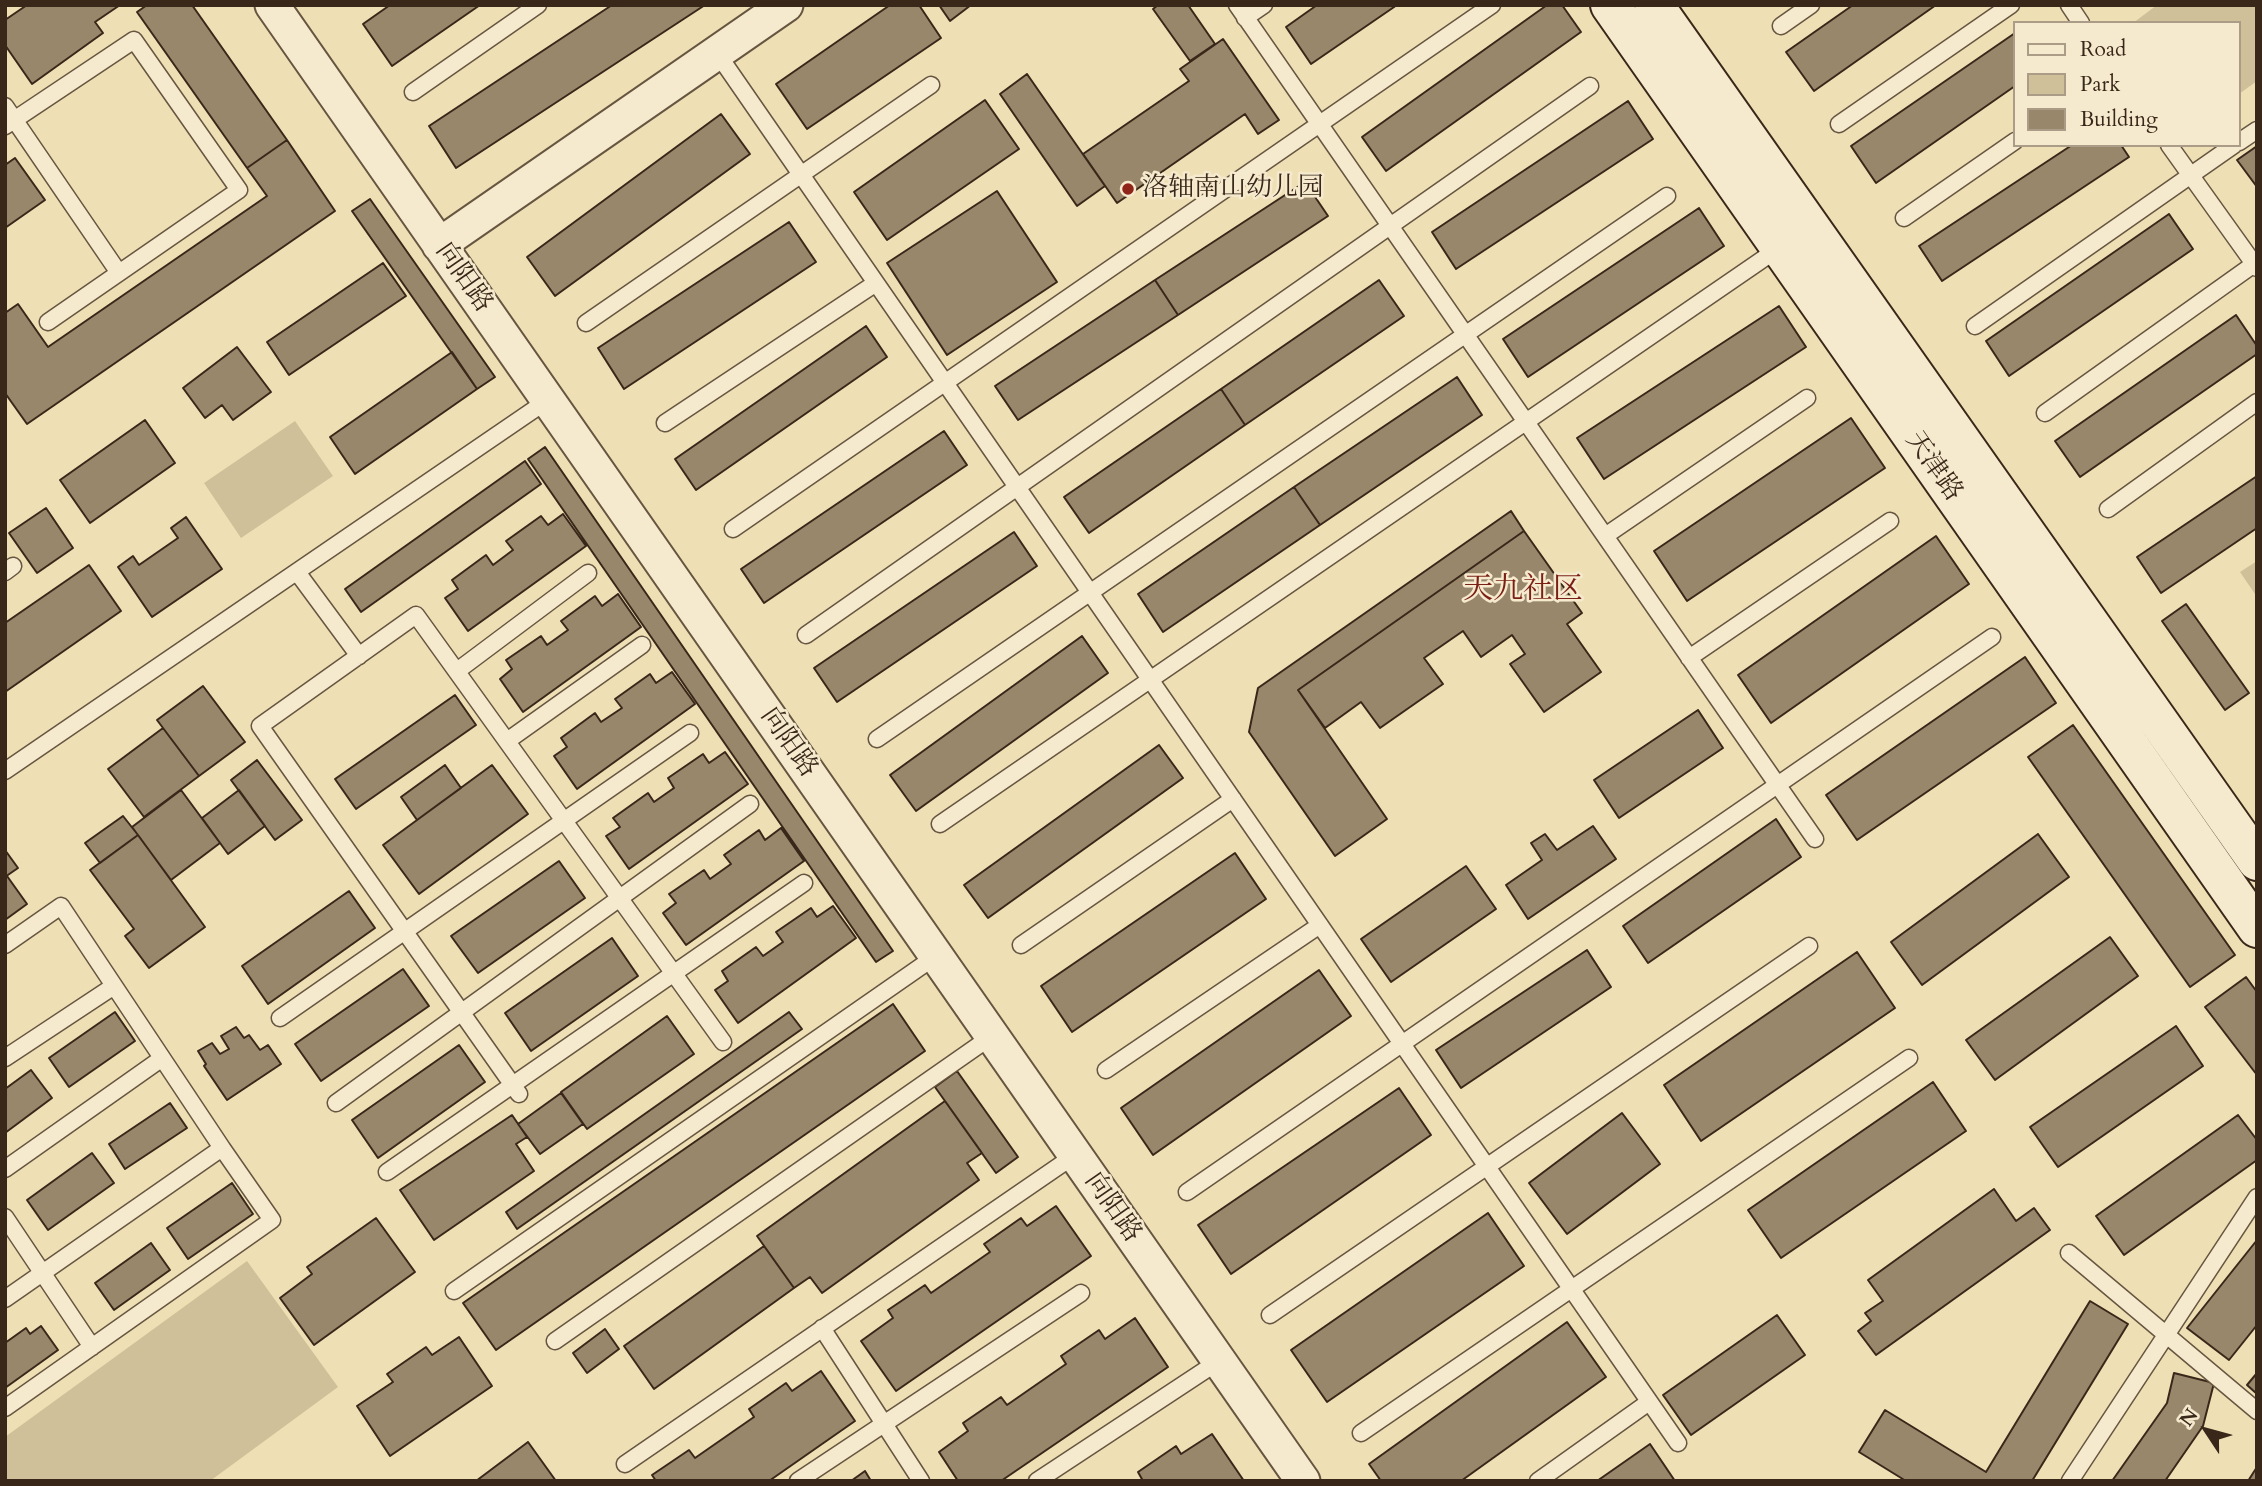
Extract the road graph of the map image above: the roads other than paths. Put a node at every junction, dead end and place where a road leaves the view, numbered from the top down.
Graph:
1 (272, 5) edge
2 (538, 5) edge
3 (786, 5) edge
4 (1264, 5) edge
5 (1492, 5) edge
6 (1610, 5) edge
7 (1654, 5) edge
8 (1811, 5) edge
9 (2011, 5) edge
10 (2069, 5) edge
11 (1241, 11) edge
12 (2080, 21) edge
13 (1781, 26) dead end
14 (717, 53) junction
15 (931, 85) dead end
16 (1590, 86) dead end
17 (412, 92) dead end
18 (8, 117) edge
19 (1319, 124) junction
20 (1839, 124) dead end
21 (2257, 130) edge
22 (2241, 141) edge
23 (2014, 142) edge
24 (2170, 147) edge
25 (2231, 147) edge
26 (801, 175) junction
27 (2190, 176) junction
28 (1668, 196) dead end
29 (1904, 218) dead end
30 (1390, 226) junction
31 (1794, 237) junction
32 (439, 245) junction
33 (2256, 265) edge
34 (119, 272) junction
35 (876, 283) junction
36 (48, 322) dead end
37 (586, 323) dead end
38 (1975, 326) dead end
39 (1465, 335) junction
40 (945, 383) junction
41 (1807, 398) dead end
42 (548, 400) junction
43 (2257, 402) edge
44 (2045, 414) dead end
45 (1525, 421) junction
46 (666, 424) dead end
47 (1017, 487) junction
48 (2108, 509) dead end
49 (1890, 521) dead end
50 (733, 529) dead end
51 (1605, 536) junction
52 (297, 572) junction
53 (589, 573) dead end
54 (1090, 593) junction
55 (806, 635) dead end
56 (1992, 637) dead end
57 (642, 645) dead end
58 (359, 656) junction
59 (1689, 658) junction
60 (457, 671) junction
61 (1150, 679) junction
62 (690, 733) dead end
63 (877, 740) dead end
64 (507, 741) junction
65 (5, 771) edge
66 (1777, 785) junction
67 (1233, 799) junction
68 (750, 804) dead end
69 (564, 821) junction
70 (940, 824) dead end
71 (1815, 839) dead end
72 (2257, 861) edge
73 (804, 883) dead end
74 (620, 898) junction
75 (1320, 925) junction
76 (2257, 928) edge
77 (404, 932) junction
78 (5, 945) edge
79 (1021, 945) dead end
80 (1809, 946) dead end
81 (936, 956) junction
82 (674, 973) junction
83 (114, 986) junction
84 (461, 1012) junction
85 (280, 1018) dead end
86 (992, 1036) junction
87 (723, 1042) dead end
88 (1402, 1044) junction
89 (5, 1058) edge
90 (1909, 1058) dead end
91 (162, 1059) junction
92 (1106, 1070) dead end
93 (516, 1090) junction
94 (336, 1103) dead end
95 (222, 1148) junction
96 (1075, 1154) junction
97 (1487, 1167) junction
98 (5, 1169) edge
99 (387, 1172) dead end
100 (1187, 1192) dead end
101 (2257, 1197) edge
102 (5, 1217) edge
103 (2069, 1253) dead end
104 (43, 1273) junction
105 (1571, 1289) junction
106 (454, 1290) dead end
107 (1081, 1293) dead end
108 (5, 1299) edge
109 (1270, 1315) dead end
110 (822, 1328) junction
111 (2166, 1334) junction
112 (555, 1341) dead end
113 (92, 1347) junction
114 (1219, 1361) junction
115 (1649, 1402) junction
116 (5, 1408) edge
117 (2257, 1410) edge
118 (884, 1424) junction
119 (1361, 1433) dead end
120 (1678, 1443) dead end
121 (625, 1464) dead end
122 (798, 1481) edge
123 (921, 1481) edge
124 (1037, 1481) edge
125 (1303, 1481) edge
126 (1538, 1481) edge
127 (2070, 1481) edge

1 - 32 street, 向阳路
2 - 17 lane
3 - 14 street
4 - 11 lane
5 - 19 lane
6 - 31 main road, 天津路
7 - 31 main road, 天津路
8 - 13 lane
9 - 20 lane
10 - 12 lane
11 - 19 lane
14 - 26 lane
14 - 32 street
15 - 26 lane
16 - 30 lane
18 - 34 lane
18 - 34 lane
19 - 30 lane
19 - 40 lane
21 - 22 lane
23 - 29 lane
24 - 27 lane
25 - 27 lane
26 - 35 lane
26 - 37 lane
27 - 33 lane
27 - 38 lane
28 - 39 lane
30 - 39 lane
30 - 47 lane
31 - 45 lane
31 - 72 main road, 天津路
31 - 76 main road, 天津路
32 - 42 street, 向阳路
33 - 44 lane
34 - 36 lane
35 - 40 lane
35 - 46 lane
39 - 45 lane
39 - 54 lane
40 - 47 lane
40 - 50 lane
41 - 51 lane
42 - 52 lane
42 - 81 street, 向阳路
43 - 48 lane
45 - 51 lane
45 - 61 lane
47 - 54 lane
47 - 55 lane
49 - 59 lane
51 - 59 lane
52 - 58 lane
52 - 65 lane
53 - 60 lane
54 - 61 lane
54 - 63 lane
56 - 66 lane
57 - 64 lane
58 - 60 lane
58 - 77 lane
59 - 66 lane
60 - 64 lane
61 - 67 lane
61 - 70 lane
62 - 69 lane
64 - 69 lane
66 - 71 lane
66 - 88 lane
67 - 75 lane
67 - 79 lane
68 - 74 lane
69 - 74 lane
69 - 77 lane
73 - 82 lane
74 - 82 lane
74 - 84 lane
75 - 88 lane
75 - 92 lane
77 - 84 lane
77 - 85 lane
78 - 83 lane
80 - 97 lane
81 - 86 street, 向阳路
81 - 106 lane
82 - 87 lane
82 - 93 lane
83 - 89 lane
83 - 91 lane
84 - 93 lane
84 - 94 lane
86 - 96 street, 向阳路
86 - 112 lane
88 - 97 lane
88 - 100 lane
90 - 105 lane
91 - 95 lane
91 - 98 lane
93 - 99 lane
95 - 104 lane
95 - 113 lane
96 - 110 lane
96 - 114 street, 向阳路
97 - 105 lane
97 - 109 lane
101 - 111 lane
102 - 104 lane
103 - 111 lane
104 - 108 lane
104 - 113 lane
105 - 115 lane
105 - 119 lane
107 - 118 lane
110 - 118 lane
110 - 121 lane
111 - 117 lane
111 - 127 lane
113 - 116 lane
114 - 124 lane
114 - 125 street, 向阳路
115 - 120 lane
115 - 126 lane
118 - 122 lane
118 - 123 lane

